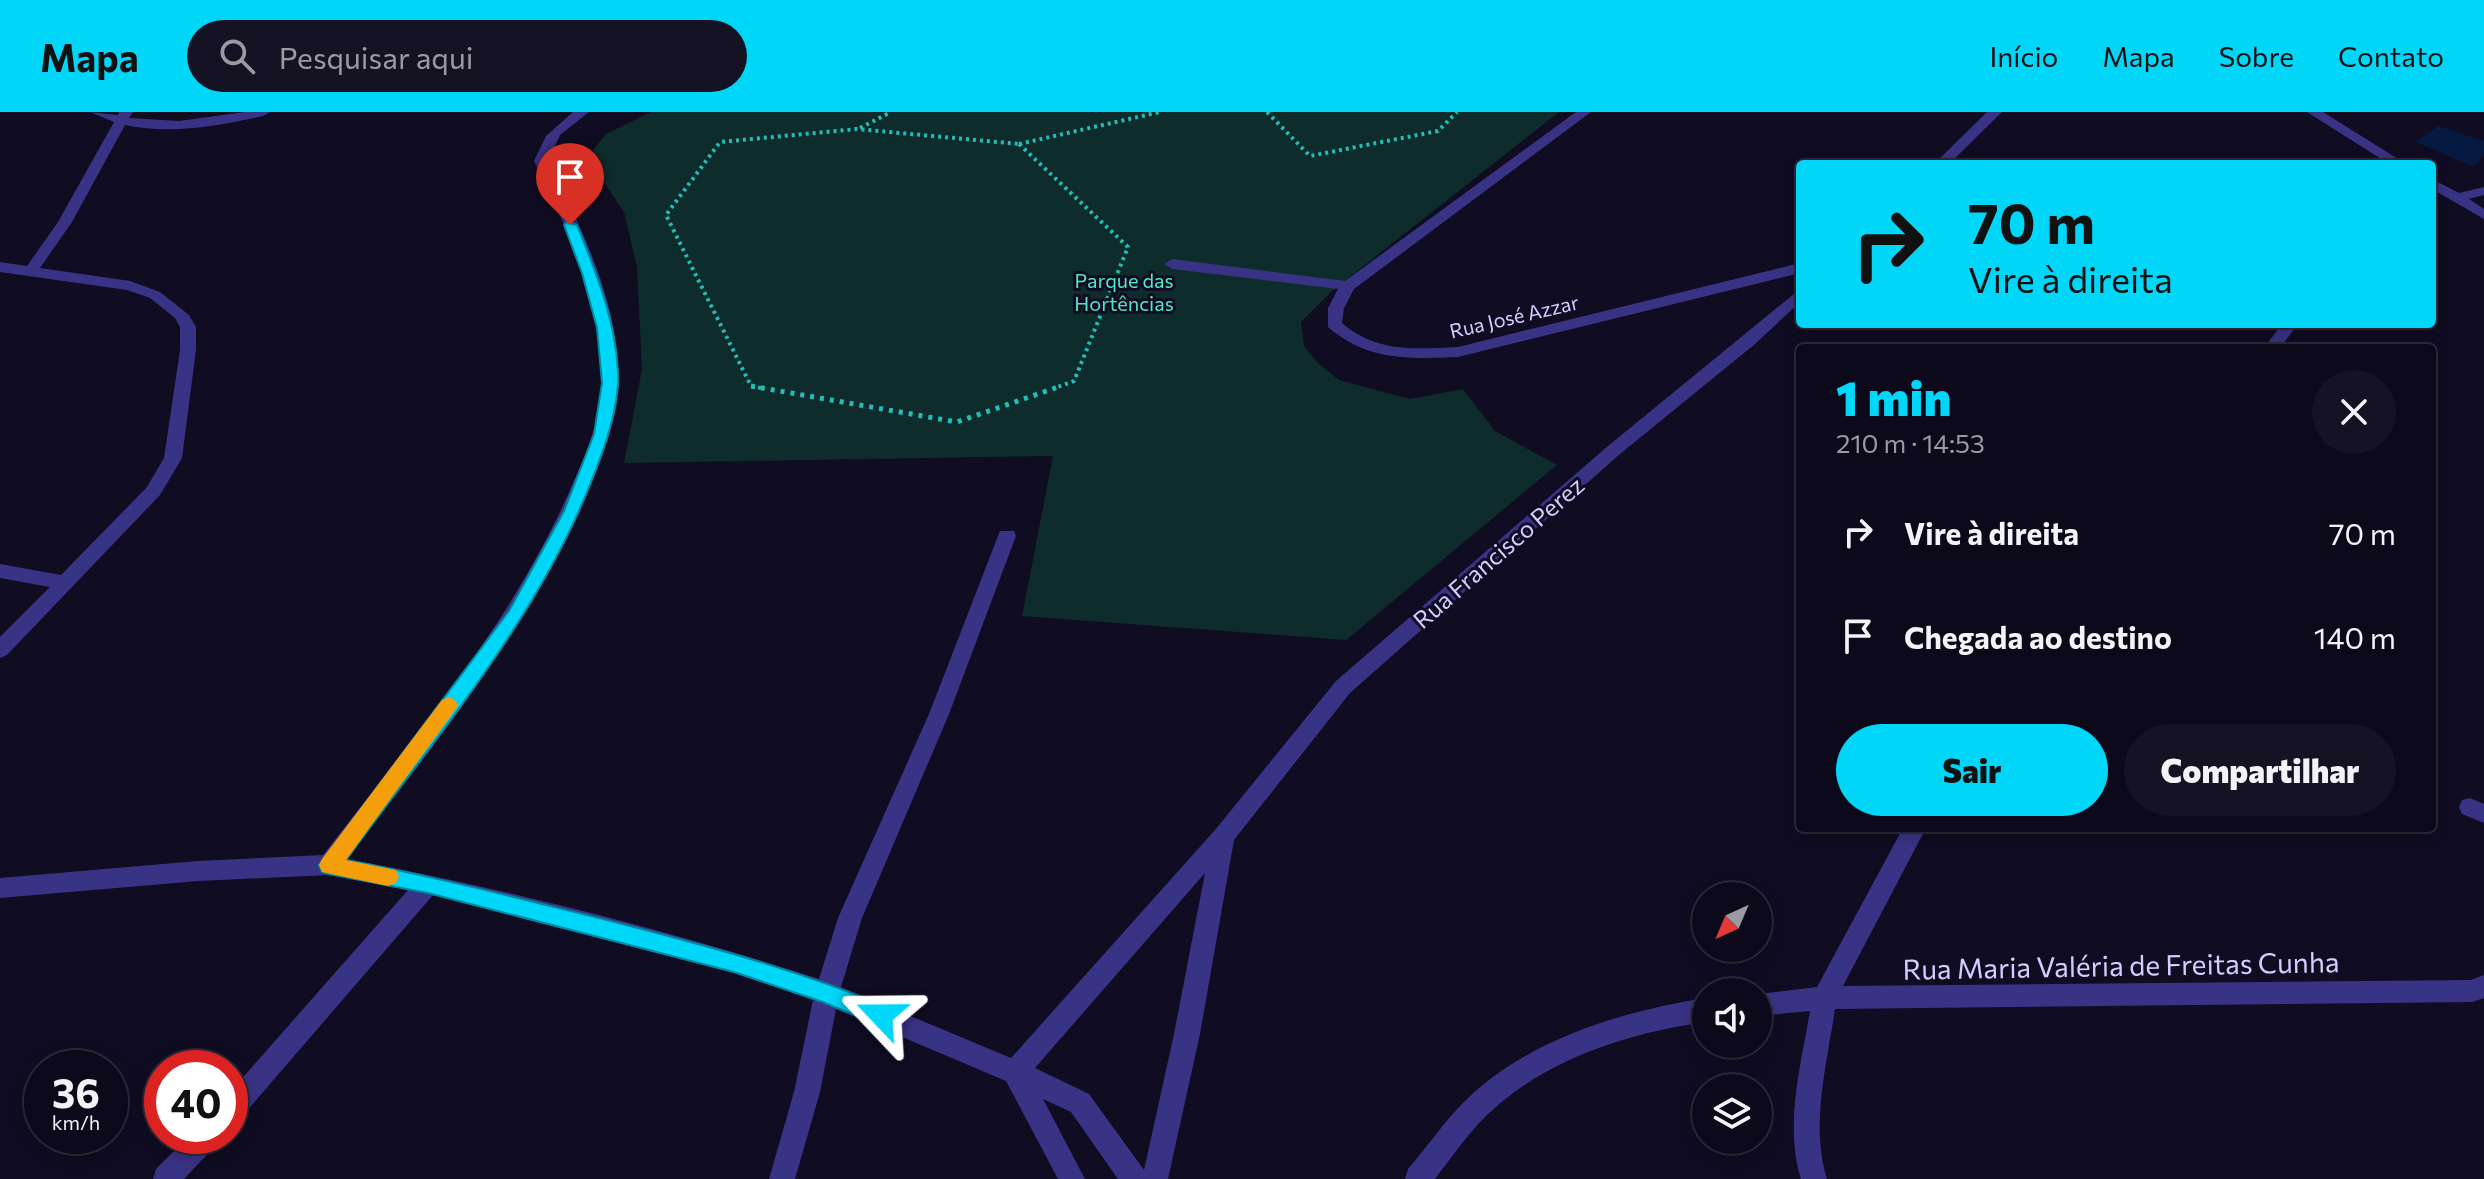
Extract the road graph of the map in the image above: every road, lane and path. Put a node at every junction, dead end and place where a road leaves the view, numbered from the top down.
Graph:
1 (97, 112) edge
2 (263, 112) edge
3 (582, 112) edge
4 (891, 112) edge
5 (1160, 112) edge
6 (1267, 112) edge
7 (1457, 112) edge
8 (1584, 112) edge
9 (1995, 112) edge
10 (2314, 112) edge
11 (124, 117) edge
12 (857, 129) junction
13 (1019, 144) junction
14 (1945, 160) edge
15 (2392, 160) edge
16 (2436, 185) edge
17 (2484, 191) edge
18 (2457, 198) junction
19 (2484, 215) edge
20 (1172, 264) dead end
21 (0, 267) edge
22 (1796, 269) edge
23 (31, 271) junction
24 (1348, 286) junction
25 (1796, 298) edge
26 (1007, 536) dead end
27 (0, 571) edge
28 (67, 583) junction
29 (0, 650) edge
30 (1913, 832) edge
31 (1223, 837) junction
32 (329, 865) junction
33 (428, 884) junction
34 (0, 888) edge
35 (827, 993) junction
36 (2480, 994) edge
37 (1824, 998) junction
38 (1772, 1004) edge
39 (1692, 1012) edge
40 (1015, 1072) junction
41 (248, 1090) edge
42 (190, 1154) edge
43 (166, 1179) edge
44 (782, 1179) edge
45 (1072, 1179) edge
46 (1134, 1179) edge
47 (1155, 1179) edge
48 (1418, 1179) edge
49 (1814, 1179) edge

1 - 11 street
2 - 11 street
3 - 32 street
4 - 12 path
5 - 13 path
6 - 7 path
8 - 24 street
9 - 14 street
10 - 15 street
11 - 23 street
12 - 13 path
12 - 13 path
16 - 18 street
17 - 18 street
18 - 19 street
20 - 24 street
21 - 23 street
22 - 24 street, Rua José Azzar
23 - 28 street
25 - 31 street, Rua Francisco Perez
26 - 35 street
27 - 28 street
28 - 29 street
30 - 37 street
31 - 40 street, Rua Francisco Perez
31 - 47 street, Rua Francisco Perez
32 - 33 street
32 - 34 street
33 - 35 street
33 - 41 street
35 - 40 street
35 - 44 street
36 - 37 street, Rua Maria Valéria de Freitas Cunha
37 - 38 street, Rua Maria Valéria de Freitas Cunha
37 - 49 street
39 - 48 street
40 - 45 street
40 - 46 street
42 - 43 street

